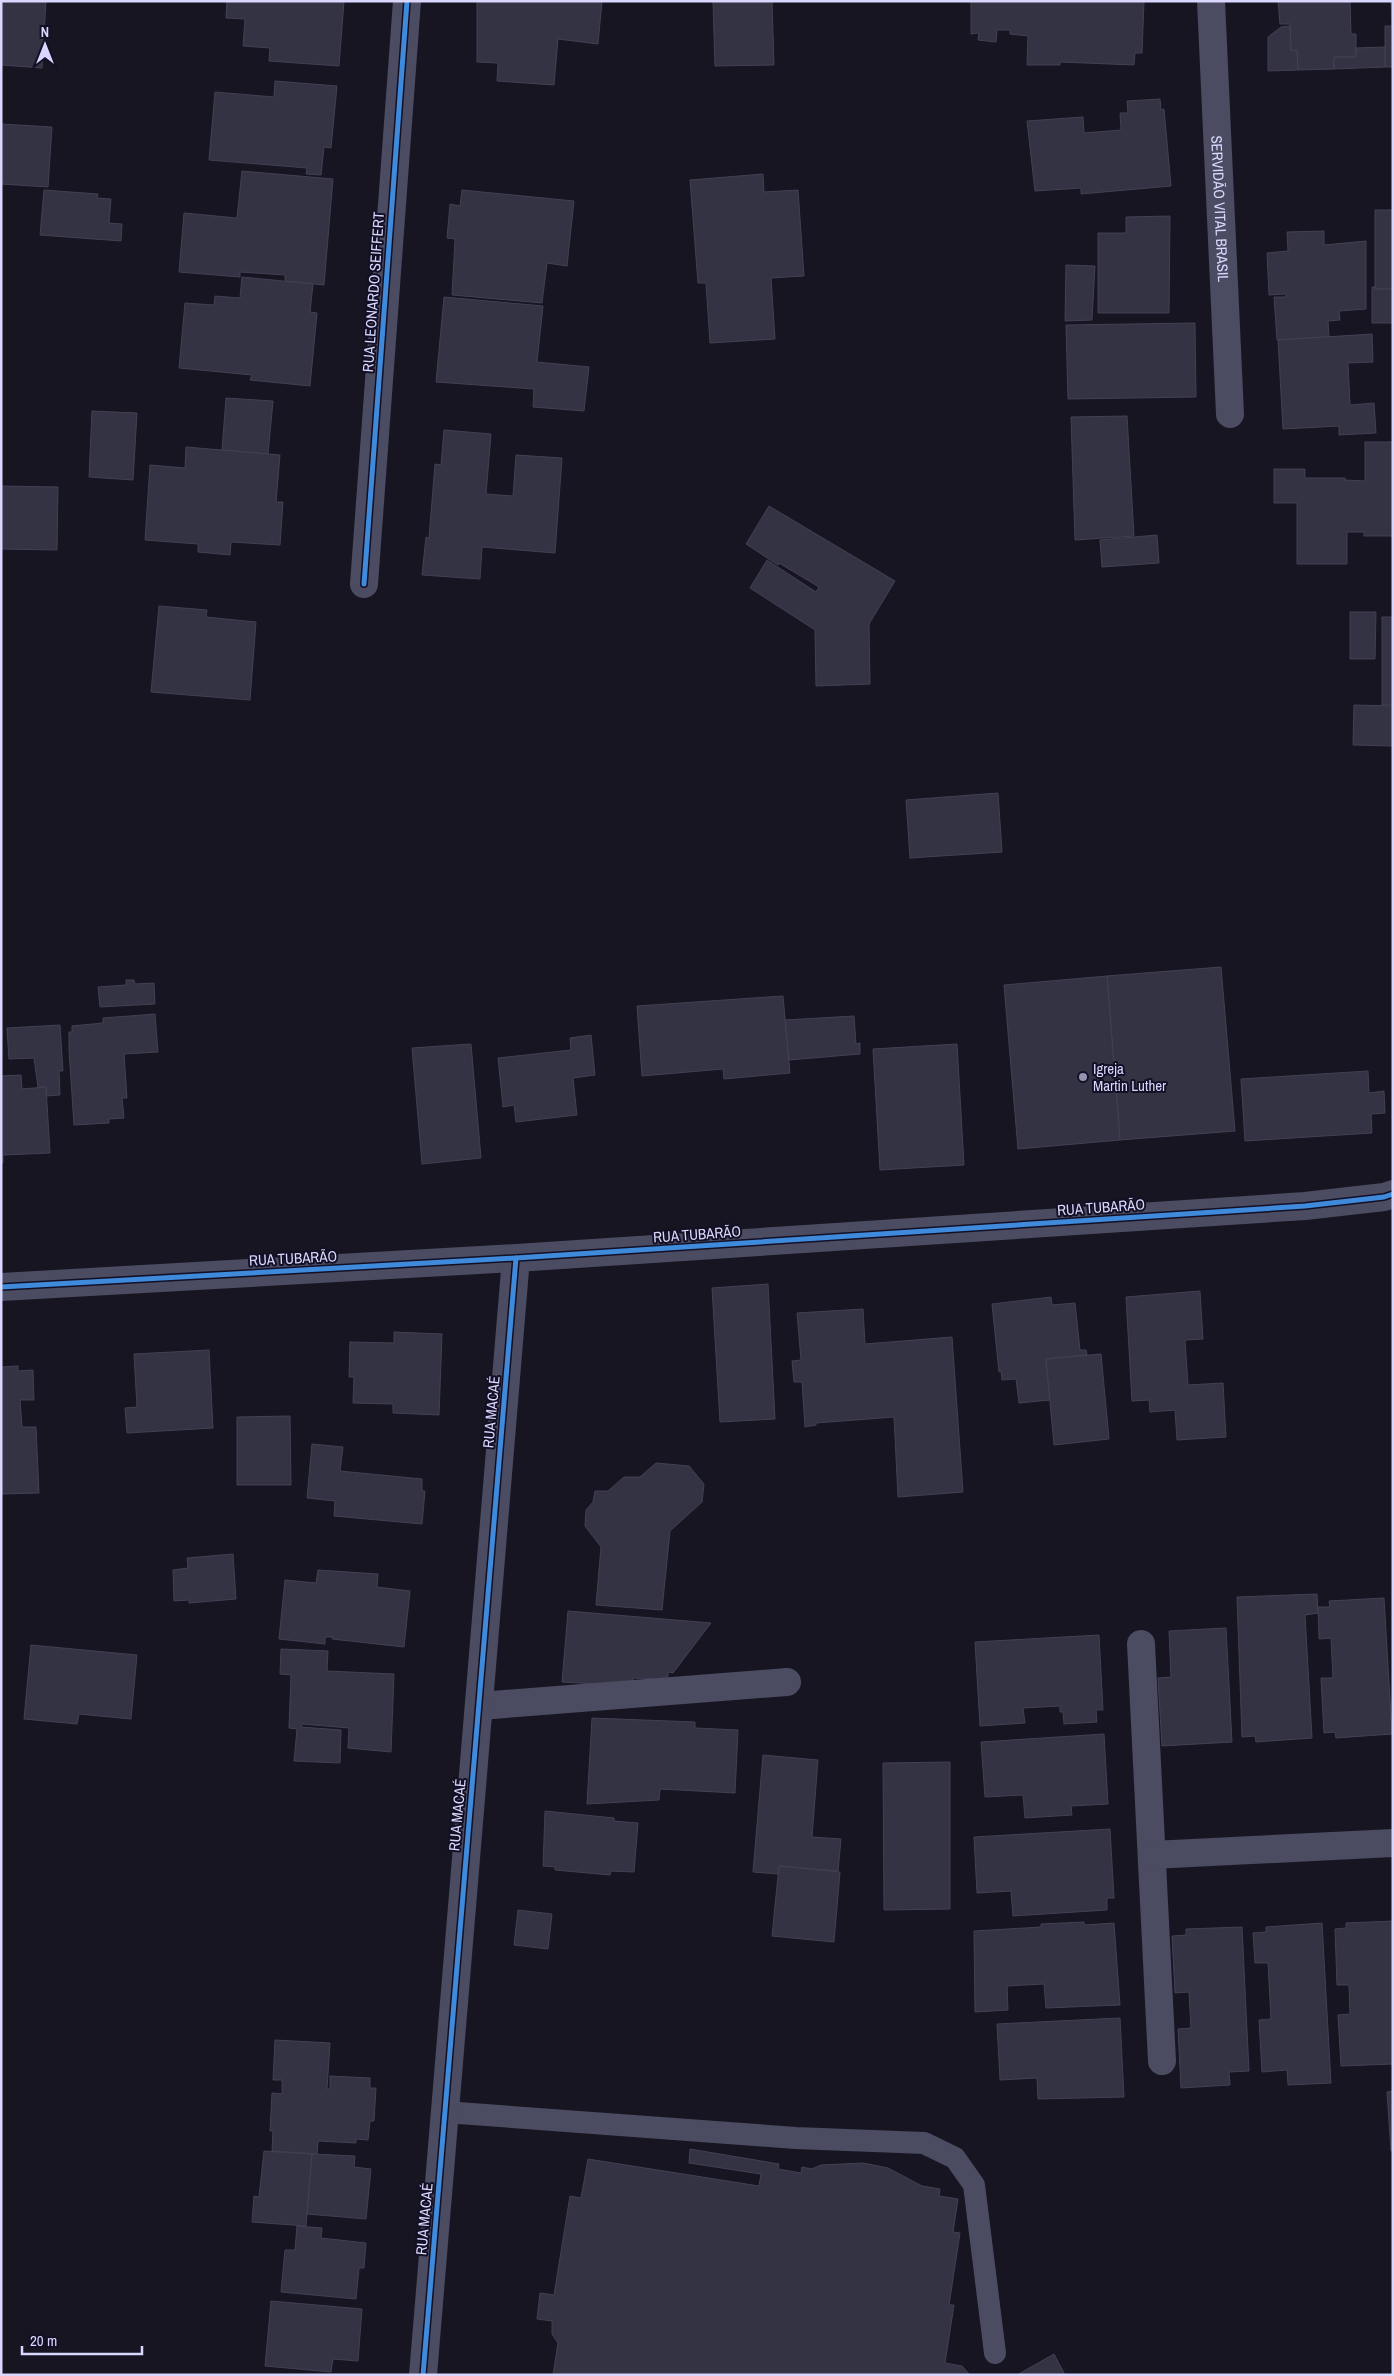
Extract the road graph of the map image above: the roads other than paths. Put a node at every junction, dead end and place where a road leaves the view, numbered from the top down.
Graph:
1 (407, 1) edge
2 (1211, 1) edge
3 (1230, 414) dead end
4 (364, 584) dead end
5 (1393, 1194) edge
6 (516, 1258) junction
7 (1, 1287) edge
8 (1141, 1644) dead end
9 (787, 1682) dead end
10 (479, 1706) junction
11 (1393, 1844) edge
12 (1152, 1855) junction
13 (1162, 2061) dead end
14 (445, 2112) junction
15 (995, 2353) dead end
16 (423, 2375) edge

1 - 4 street, RUA LEONARDO SEIFFERT
2 - 3 street, SERVIDÃO VITAL BRASIL
5 - 6 street, RUA TUBARÃO
6 - 7 street, RUA TUBARÃO
6 - 10 street, RUA MACAÉ
8 - 12 street
9 - 10 street
10 - 14 street, RUA MACAÉ
11 - 12 street
12 - 13 street
14 - 15 lane
14 - 16 street, RUA MACAÉ

